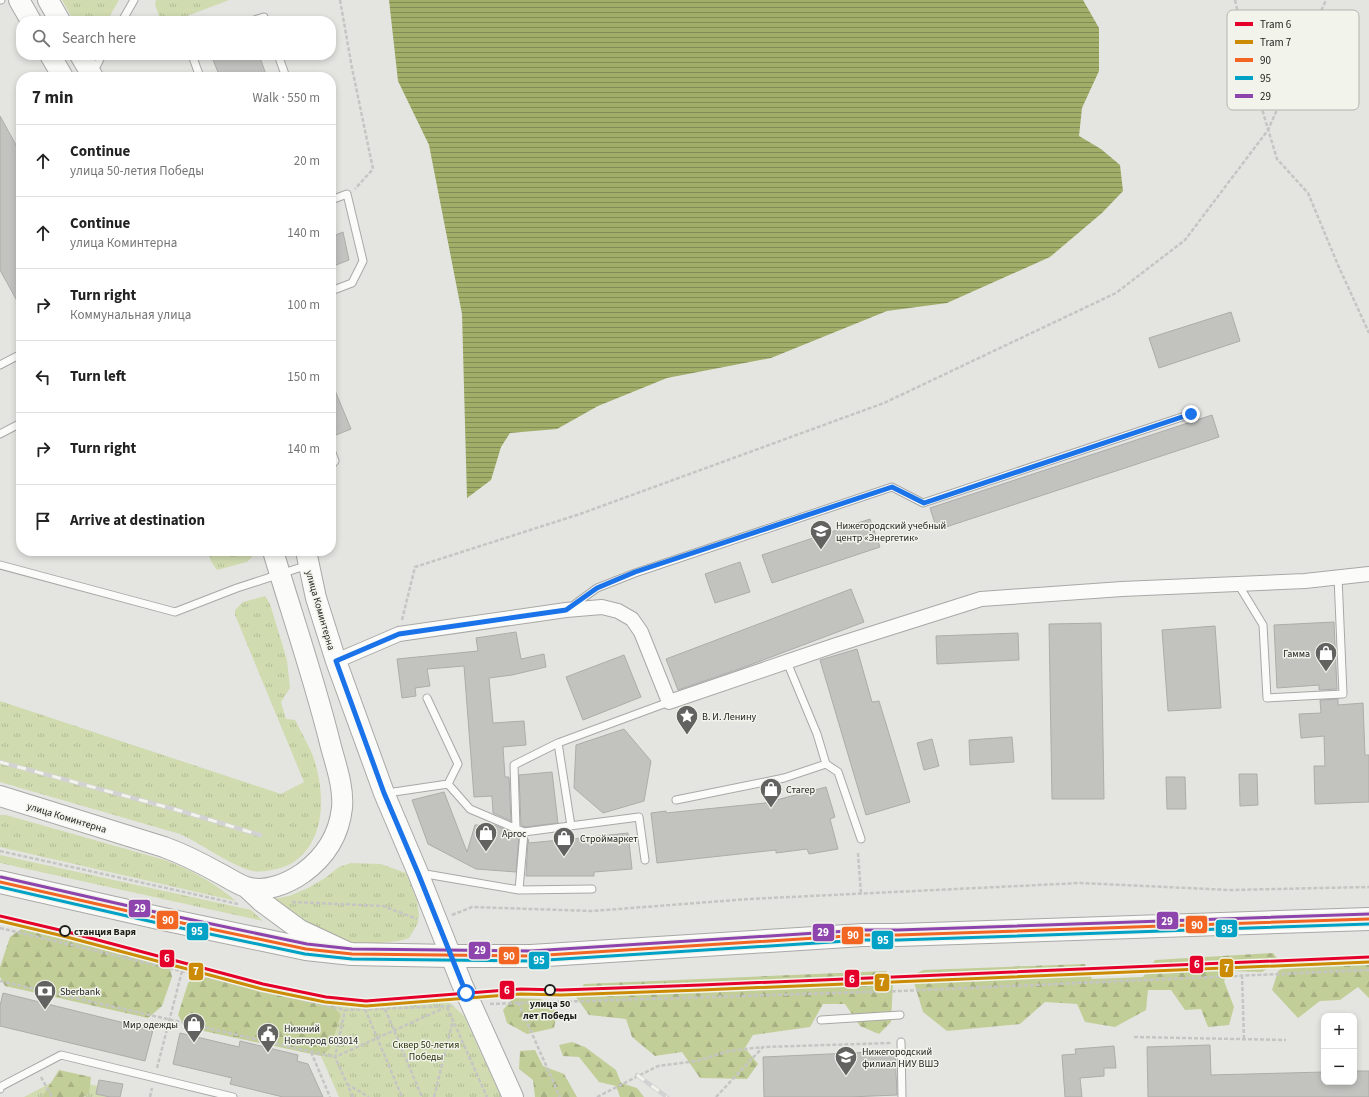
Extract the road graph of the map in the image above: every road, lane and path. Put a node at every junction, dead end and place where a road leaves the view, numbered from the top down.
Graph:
1 (19, 0) edge
2 (48, 0) edge
3 (134, 0) edge
4 (340, 0) edge
5 (1235, 0) edge
6 (1326, 0) edge
7 (1237, 10) edge
8 (1322, 10) edge
9 (28, 16) edge
10 (57, 16) edge
11 (125, 16) edge
12 (53, 60) edge
13 (83, 60) edge
14 (100, 60) edge
15 (194, 60) edge
16 (280, 60) edge
17 (60, 72) edge
18 (90, 72) edge
19 (94, 72) edge
20 (198, 72) edge
21 (284, 72) edge
22 (1262, 110) edge
23 (1277, 110) edge
24 (1268, 130) junction
25 (347, 194) junction
26 (336, 198) edge
27 (336, 289) edge
28 (1369, 334) edge
29 (16, 357) edge
30 (0, 365) edge
31 (1191, 414) dead end
32 (16, 426) edge
33 (0, 434) edge
34 (275, 556) edge
35 (307, 558) edge
36 (0, 566) edge
37 (280, 574) junction
38 (1369, 574) edge
39 (1338, 577) junction
40 (1238, 584) junction
41 (566, 610) junction
42 (399, 634) junction
43 (336, 661) junction
44 (787, 662) junction
45 (427, 698) dead end
46 (669, 702) junction
47 (558, 743) junction
48 (826, 764) junction
49 (448, 784) junction
50 (384, 793) junction
51 (6, 800) edge
52 (676, 800) dead end
53 (571, 826) junction
54 (516, 828) junction
55 (524, 832) junction
56 (861, 838) dead end
57 (0, 851) edge
58 (858, 854) dead end
59 (645, 860) dead end
60 (418, 873) junction
61 (0, 882) edge
62 (246, 887) junction
63 (1369, 887) edge
64 (592, 889) dead end
65 (519, 890) junction
66 (861, 894) junction
67 (262, 902) junction
68 (289, 902) dead end
69 (447, 917) dead end
70 (1369, 919) edge
71 (418, 920) dead end
72 (0, 928) edge
73 (352, 954) junction
74 (451, 956) junction
75 (1369, 970) edge
76 (182, 971) junction
77 (1242, 975) junction
78 (0, 981) edge
79 (518, 1002) junction
80 (496, 1003) dead end
81 (447, 1007) junction
82 (365, 1009) junction
83 (385, 1009) junction
84 (346, 1010) junction
85 (900, 1015) dead end
86 (170, 1020) junction
87 (453, 1020) junction
88 (821, 1020) dead end
89 (394, 1030) junction
90 (1134, 1037) dead end
91 (377, 1038) junction
92 (1244, 1039) junction
93 (1286, 1040) dead end
94 (901, 1042) joint
95 (763, 1047) junction
96 (310, 1052) junction
97 (335, 1057) junction
98 (36, 1068) junction
99 (155, 1078) junction
100 (347, 1084) junction
101 (0, 1089) edge
102 (52, 1097) edge
103 (150, 1097) edge
104 (233, 1097) edge
105 (330, 1097) edge
106 (352, 1097) edge
107 (369, 1097) edge
108 (402, 1097) edge
109 (422, 1097) edge
110 (434, 1097) edge
111 (487, 1097) edge
112 (513, 1097) edge
113 (560, 1097) edge
114 (597, 1097) edge
115 (716, 1097) edge
116 (902, 1097) edge

1 - 9 main road
2 - 10 main road
3 - 11 lane
4 - 25 path
5 - 7 path
6 - 8 path
12 - 17 main road
13 - 18 main road
14 - 19 lane
15 - 20 lane
16 - 21 lane
22 - 24 path
23 - 24 path
24 - 28 path
24 - 42 path
25 - 26 lane
25 - 27 lane
29 - 30 lane
31 - 41 lane
32 - 33 lane
34 - 37 main road, улица Коминтерна
35 - 37 lane
35 - 43 main road, улица Коминтерна
36 - 37 lane
37 - 62 main road, улица Коминтерна
38 - 39 street
39 - 40 street
39 - 40 lane
40 - 44 street
41 - 42 street
41 - 46 street
42 - 43 street
43 - 50 main road, улица Коминтерна
44 - 46 street
44 - 48 lane
45 - 49 lane
46 - 47 lane
47 - 53 lane
47 - 54 lane
48 - 52 lane
48 - 56 lane
49 - 50 lane
49 - 54 lane
50 - 60 main road, улица Коминтерна
51 - 62 main road, улица Коминтерна
53 - 55 lane
53 - 59 lane
54 - 55 lane
55 - 65 lane
57 - 67 path
58 - 66 path
60 - 65 lane
60 - 74 main road, улица Коминтерна
61 - 73 main road
62 - 67 main road
63 - 66 path
64 - 65 lane
66 - 69 path
67 - 73 main road
68 - 71 path
70 - 74 main road
72 - 76 path
73 - 74 main road
74 - 112 main road, улица Коминтерна
75 - 77 path
76 - 84 path
76 - 86 path
77 - 79 path
77 - 92 path
78 - 86 path
79 - 80 path
79 - 113 path
81 - 83 path
81 - 87 path
81 - 89 path
82 - 83 path
82 - 84 path
82 - 91 path
83 - 89 path
84 - 97 path
85 - 88 lane
86 - 96 path
86 - 99 path
87 - 110 path
87 - 111 path
89 - 91 path
89 - 109 path
90 - 92 path
91 - 97 path
91 - 108 path
92 - 93 path
94 - 95 path
94 - 116 lane
95 - 114 path
95 - 115 path
96 - 97 path
96 - 105 path
97 - 100 path
98 - 99 lane
98 - 101 lane
98 - 102 path
99 - 103 path
99 - 104 lane
100 - 106 path
100 - 107 path

